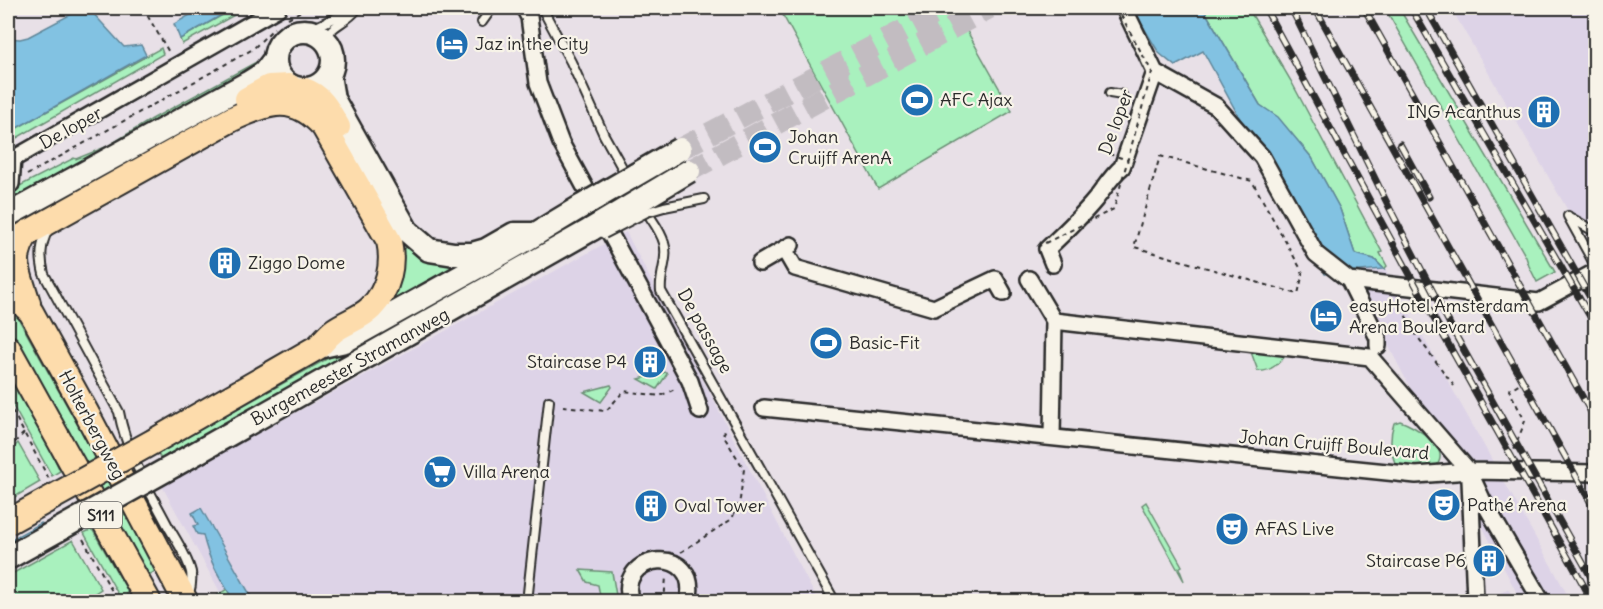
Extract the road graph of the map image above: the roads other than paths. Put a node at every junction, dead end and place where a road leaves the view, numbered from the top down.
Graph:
1 (492, 8) edge
2 (524, 8) edge
3 (542, 8) edge
4 (1124, 8) edge
5 (359, 9) edge
6 (289, 19) edge
7 (482, 22) dead end
8 (325, 39) junction
9 (274, 60) junction
10 (1155, 72) junction
11 (329, 75) junction
12 (296, 88) junction
13 (1110, 93) dead end
14 (1122, 95) dead end
15 (334, 122) junction
16 (190, 142) junction
17 (680, 148) tunnel mouth
18 (689, 171) tunnel mouth
19 (11, 184) road end
20 (704, 199) dead end
21 (8, 215) edge
22 (57, 216) junction
23 (595, 233) junction
24 (534, 234) junction
25 (1596, 235) edge
26 (398, 236) junction
27 (18, 238) edge
28 (760, 262) dead end
29 (1053, 264) dead end
30 (1594, 271) edge
31 (1029, 279) dead end
32 (1348, 280) junction
33 (8, 286) edge
34 (1003, 293) dead end
35 (31, 312) junction
36 (1054, 321) junction
37 (1378, 346) dead end
38 (318, 347) junction
39 (8, 348) edge
40 (549, 401) dead end
41 (764, 408) dead end
42 (700, 411) dead end
43 (1052, 437) junction
44 (1469, 471) junction
45 (1596, 473) edge
46 (8, 522) edge
47 (8, 558) edge
48 (1475, 598) dead end
49 (149, 602) edge
50 (187, 602) edge
51 (527, 602) edge
52 (631, 602) edge
53 (688, 602) edge
54 (835, 602) edge
55 (1542, 602) edge

1 - 7 lane
2 - 42 street, De passage
3 - 54 lane, De passage
4 - 10 street
5 - 6 lane
5 - 8 lane
6 - 8 main road
6 - 9 main road
6 - 19 street, De loper
8 - 11 main road, Burgemeester Stramanweg
9 - 12 main road
9 - 21 main road
10 - 29 street, De loper
10 - 32 street
11 - 12 main road
11 - 15 main road, Burgemeester Stramanweg
12 - 15 main road
12 - 16 main road
13 - 14 lane
15 - 16 main road, Burgemeester Stramanweg
15 - 26 main road, Burgemeester Stramanweg
15 - 26 main road, Burgemeester Stramanweg
16 - 22 main road, Burgemeester Stramanweg
17 - 24 main road, Burgemeester Stramanweg, bridge
18 - 23 main road, Burgemeester Stramanweg, bridge
20 - 23 lane, bridge
22 - 27 main road, Burgemeester Stramanweg
22 - 50 lane
23 - 47 main road, Burgemeester Stramanweg, bridge
24 - 26 main road, Burgemeester Stramanweg
24 - 38 main road, Burgemeester Stramanweg
25 - 30 lane
26 - 38 main road, Burgemeester Stramanweg
27 - 35 main road
28 - 34 street
30 - 32 street
31 - 36 street
32 - 37 street
33 - 35 main road, Holterbergweg / S111
35 - 50 main road, Holterbergweg / S111
36 - 43 street
36 - 44 street, Johan Cruijff Boulevard
38 - 46 main road, Burgemeester Stramanweg, bridge
39 - 49 main road, Holterbergweg / S111
40 - 51 lane
41 - 43 street, Johan Cruijff Boulevard
43 - 44 street, Johan Cruijff Boulevard
44 - 45 street
44 - 48 street
44 - 55 street
52 - 53 street

